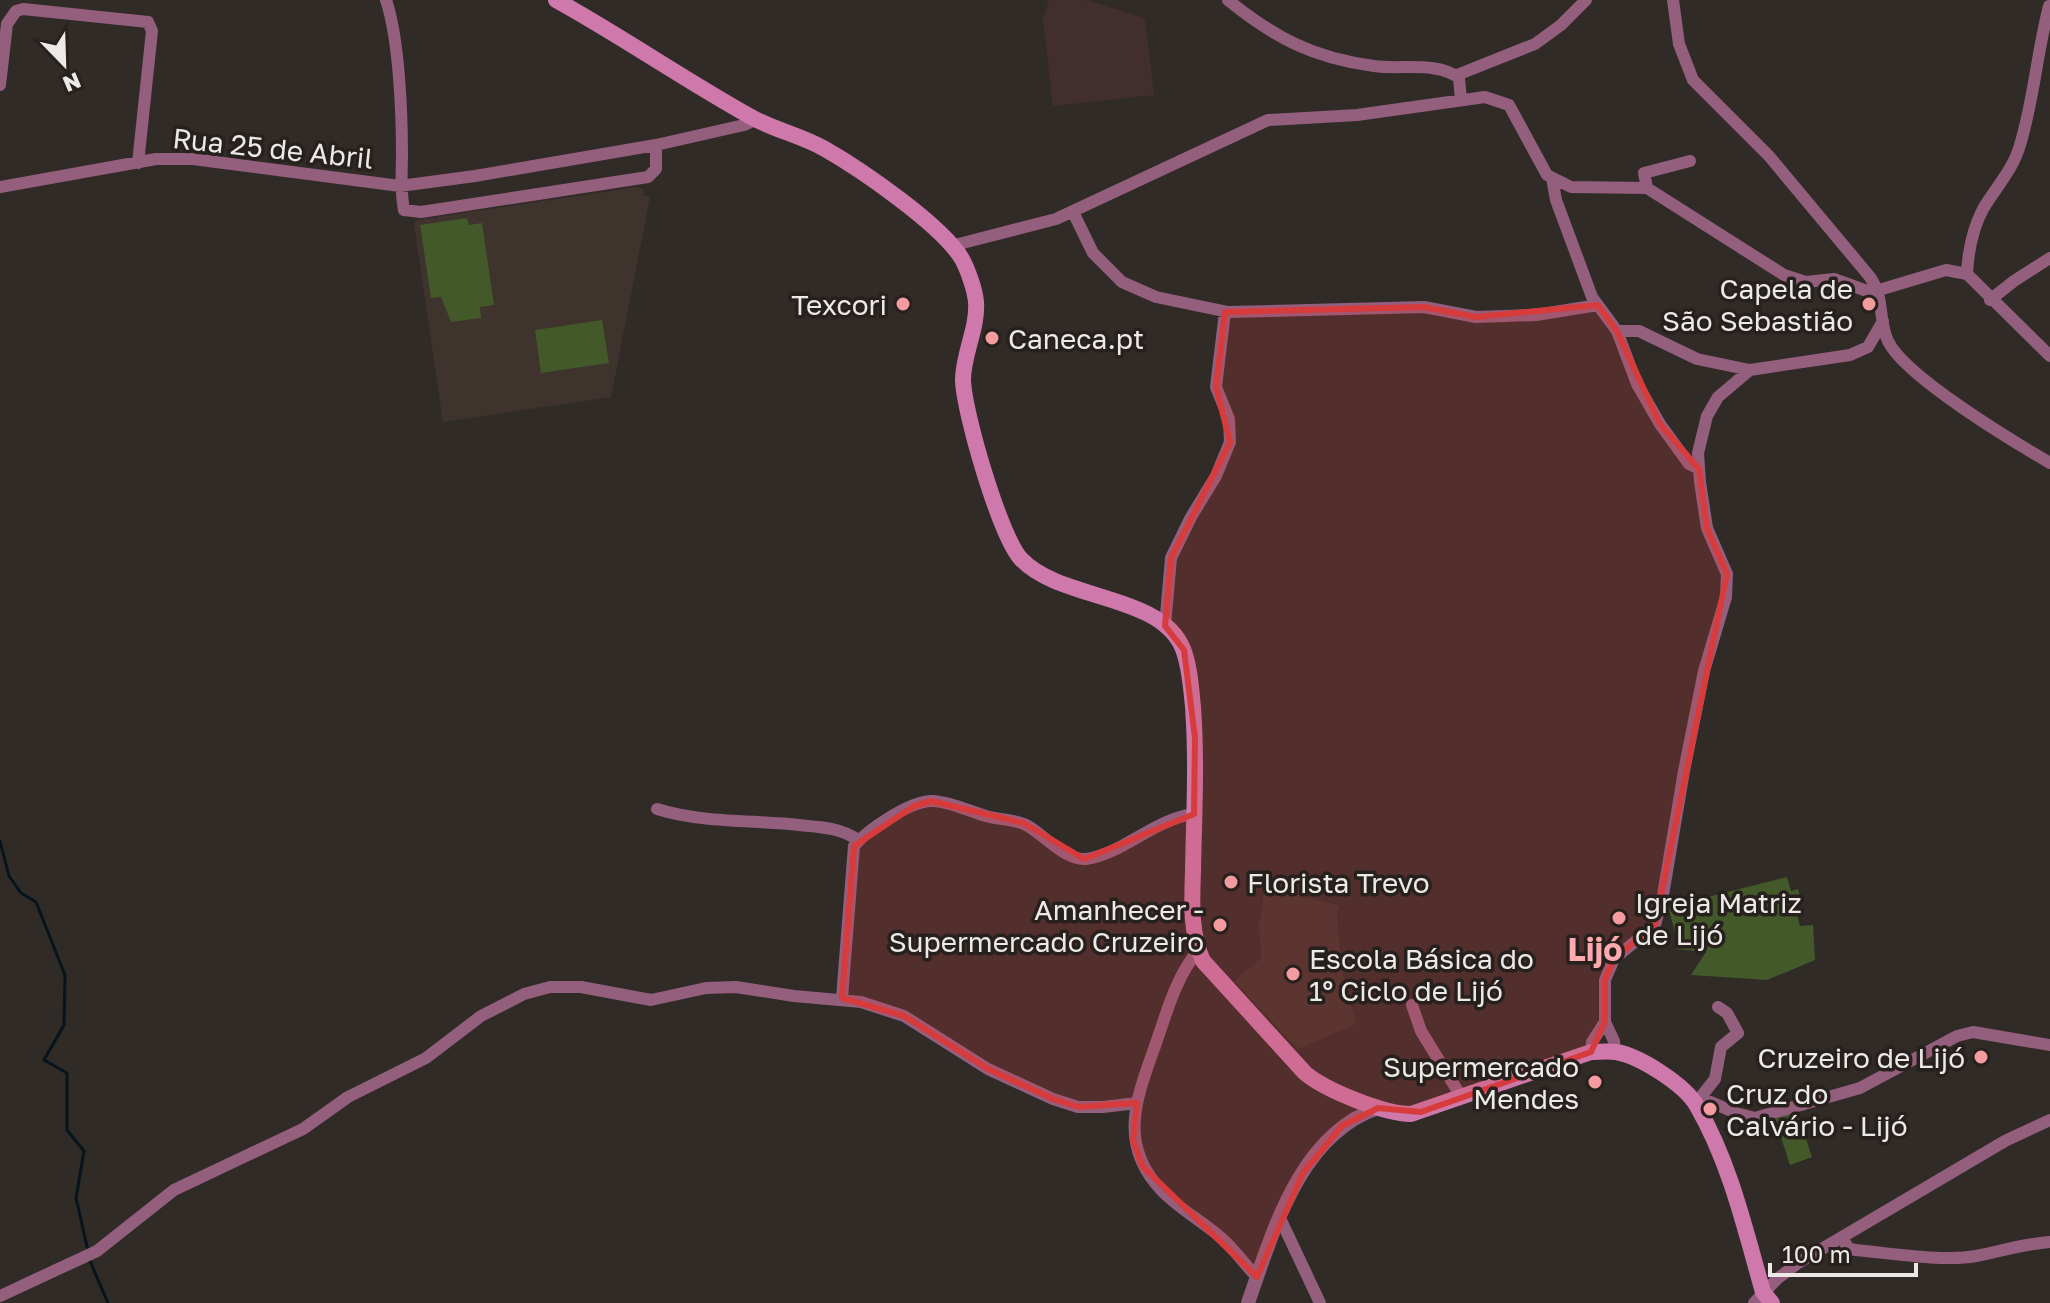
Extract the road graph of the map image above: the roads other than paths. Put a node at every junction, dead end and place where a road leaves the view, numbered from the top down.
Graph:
1 (386, 0) edge
2 (556, 0) edge
3 (1228, 0) edge
4 (1586, 0) edge
5 (1673, 0) edge
6 (2049, 6) edge
7 (1457, 75) junction
8 (0, 85) edge
9 (1461, 100) junction
10 (755, 120) junction
11 (656, 145) junction
12 (1690, 161) dead end
13 (138, 163) junction
14 (1552, 178) junction
15 (400, 186) junction
16 (0, 187) edge
17 (1647, 188) junction
18 (1073, 212) junction
19 (951, 246) junction
20 (2050, 258) edge
21 (1967, 274) junction
22 (1879, 290) junction
23 (1990, 300) junction
24 (1598, 305) junction
25 (1225, 312) junction
26 (1883, 321) junction
27 (1617, 331) junction
28 (1868, 347) junction
29 (1897, 355) junction
30 (2050, 356) edge
31 (1750, 370) junction
32 (2050, 463) edge
33 (1699, 469) junction
34 (1165, 626) junction
35 (657, 809) dead end
36 (1194, 814) junction
37 (858, 840) junction
38 (1198, 951) junction
39 (842, 998) junction
40 (1412, 1005) dead end
41 (1718, 1007) dead end
42 (1605, 1022) junction
43 (2050, 1045) edge
44 (1591, 1052) junction
45 (1615, 1052) junction
46 (1462, 1098) junction
47 (1137, 1103) junction
48 (1696, 1103) junction
49 (1378, 1108) junction
50 (2050, 1120) edge
51 (1280, 1218) junction
52 (1842, 1238) junction
53 (2050, 1242) edge
54 (1257, 1277) junction
55 (0, 1296) edge
56 (1763, 1299) edge
57 (1248, 1303) edge
58 (1320, 1303) edge

1 - 15 street
2 - 10 main road
3 - 7 street
4 - 7 street
5 - 22 street
6 - 21 street
7 - 9 street
8 - 13 street
9 - 14 street
9 - 18 street
10 - 11 street, Rua 25 de Abril
10 - 19 main road
11 - 15 street, Rua 25 de Abril
11 - 15 street, Rua 25 de Abril
12 - 17 street
13 - 15 street, Rua 25 de Abril
13 - 16 street, Rua 25 de Abril
14 - 17 street
14 - 24 street
17 - 22 street
18 - 19 street
18 - 25 street
19 - 34 main road
20 - 23 street
21 - 22 street
21 - 23 street
22 - 26 street
23 - 30 street
24 - 25 street
24 - 27 street
25 - 34 street
26 - 28 street
26 - 29 street
27 - 31 street
27 - 33 street
28 - 29 street
28 - 31 street
29 - 32 street
31 - 33 street
33 - 42 street
34 - 36 main road
35 - 37 street
36 - 37 street
36 - 38 main road
37 - 39 street
38 - 47 street
38 - 49 main road
39 - 47 street
39 - 55 street
40 - 46 street
41 - 48 street
42 - 44 street
42 - 45 street
43 - 48 street
44 - 45 main road
44 - 46 main road
45 - 48 main road
46 - 49 main road
47 - 54 street
48 - 56 main road
49 - 51 street
50 - 52 street
51 - 54 street
51 - 58 street
52 - 53 street
52 - 56 street
54 - 57 street

